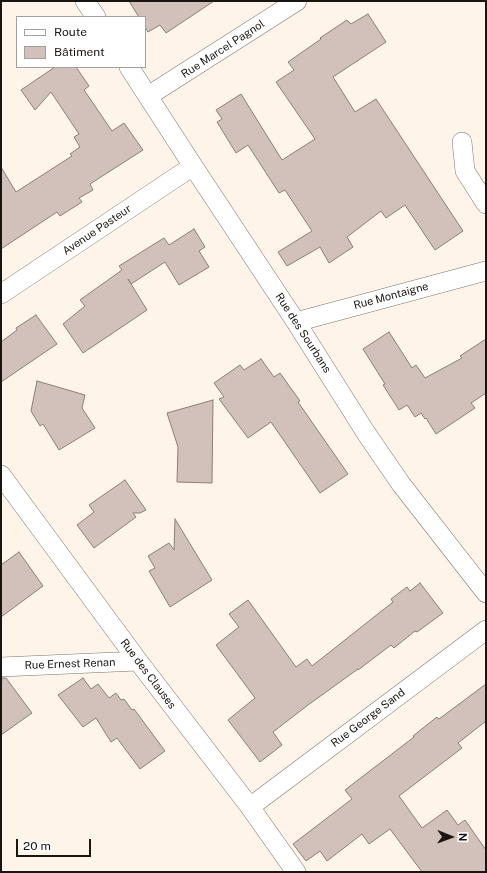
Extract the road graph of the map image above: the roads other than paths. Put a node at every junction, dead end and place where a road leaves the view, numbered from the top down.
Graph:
1 (85, 1) edge
2 (297, 1) edge
3 (95, 16) edge
4 (130, 68) edge
5 (148, 96) junction
6 (462, 142) dead end
7 (193, 166) junction
8 (486, 204) edge
9 (486, 271) edge
10 (1, 294) edge
11 (296, 322) junction
12 (1, 475) edge
13 (482, 580) edge
14 (486, 630) edge
15 (138, 661) junction
16 (1, 666) edge
17 (250, 806) junction
18 (296, 872) edge

1 - 3 street
2 - 5 street, Rue Marcel Pagnol
4 - 5 street, Rue des Sourbans
5 - 7 street, Rue des Sourbans
6 - 8 street
7 - 10 street, Avenue Pasteur
7 - 11 street, Rue des Sourbans
9 - 11 street, Rue Montaigne
11 - 13 street, Rue des Sourbans
12 - 15 street, Rue des Clauses
14 - 17 street, Rue George Sand
15 - 16 street, Rue Ernest Renan
15 - 17 street, Rue des Clauses
17 - 18 street, Rue des Clauses

